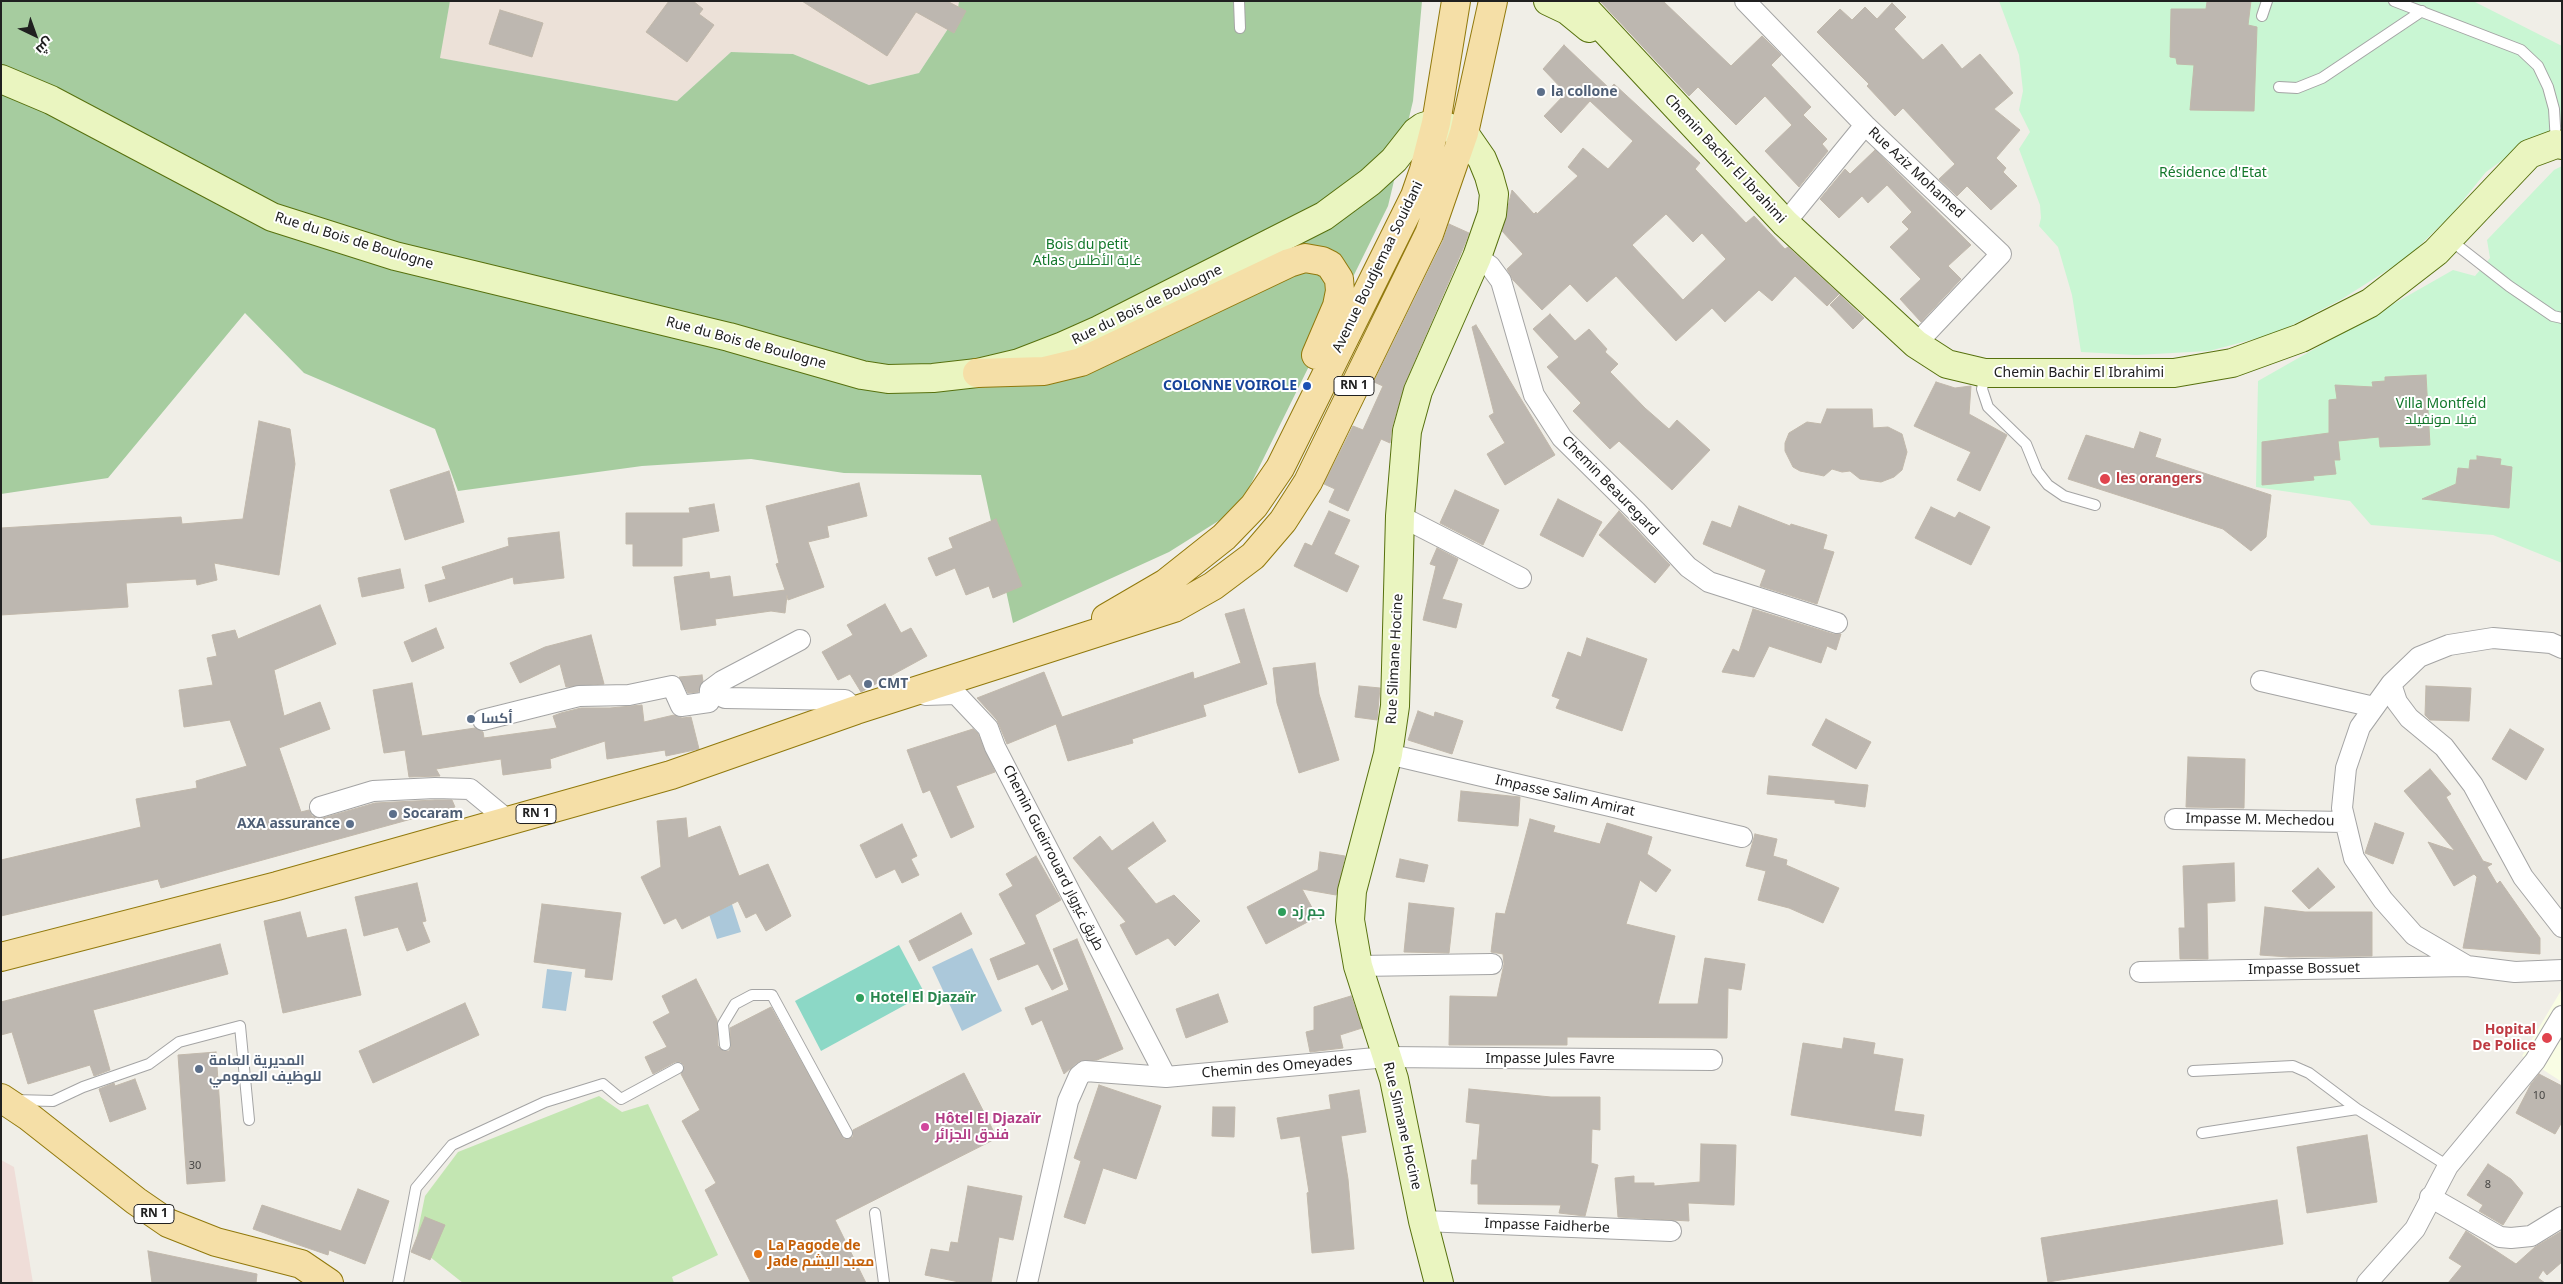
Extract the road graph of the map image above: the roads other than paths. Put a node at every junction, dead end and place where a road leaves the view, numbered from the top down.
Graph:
1 (1239, 1) edge
2 (1456, 1) edge
3 (1493, 1) edge
4 (1548, 1) edge
5 (1578, 1) edge
6 (1745, 1) edge
7 (2267, 1) edge
8 (2394, 1) edge
9 (2422, 11) junction
10 (2262, 16) dead end
11 (1240, 28) dead end
12 (1641, 70) junction
13 (1, 80) edge
14 (2279, 87) dead end
15 (1436, 123) junction
16 (1865, 125) junction
17 (1464, 133) junction
18 (2559, 145) edge
19 (1785, 223) junction
20 (2448, 238) junction
21 (1477, 257) junction
22 (2562, 318) edge
23 (1916, 344) junction
24 (977, 373) junction
25 (1985, 373) junction
26 (1285, 456) junction
27 (2095, 506) dead end
28 (1400, 516) junction
29 (1521, 578) dead end
30 (1837, 623) dead end
31 (800, 640) dead end
32 (1062, 644) junction
33 (2562, 648) edge
34 (2261, 681) dead end
35 (2391, 684) junction
36 (710, 690) junction
37 (901, 697) junction
38 (2374, 707) junction
39 (856, 710) junction
40 (483, 720) dead end
41 (1388, 754) junction
42 (320, 807) dead end
43 (2175, 818) dead end
44 (510, 822) junction
45 (2344, 822) junction
46 (1742, 837) dead end
47 (2562, 927) edge
48 (1, 957) edge
49 (1492, 964) dead end
50 (1358, 966) junction
51 (2467, 966) junction
52 (2562, 970) edge
53 (2140, 972) dead end
54 (2562, 1016) edge
55 (725, 1044) dead end
56 (1387, 1057) junction
57 (1712, 1060) dead end
58 (678, 1068) dead end
59 (2193, 1071) dead end
60 (1166, 1077) junction
61 (3, 1099) edge
62 (2357, 1109) junction
63 (249, 1120) dead end
64 (847, 1133) dead end
65 (2202, 1133) dead end
66 (2448, 1166) junction
67 (2430, 1197) junction
68 (875, 1213) dead end
69 (2562, 1217) edge
70 (1423, 1221) junction
71 (1671, 1231) dead end
72 (329, 1283) edge
73 (398, 1283) edge
74 (884, 1283) edge
75 (1027, 1283) edge
76 (1439, 1283) edge
77 (2367, 1283) edge

1 - 11 lane
2 - 15 main road, Avenue Boudjemaa Souidani / RN 1
3 - 17 main road, Avenue Boudjemaa Souidani / RN 1
4 - 12 street, Chemin Bachir El Ibrahimi
5 - 12 street, Chemin Bachir El Ibrahimi
6 - 16 street, Rue Aziz Mohamed
7 - 10 lane
8 - 9 lane
9 - 14 lane
9 - 18 lane
12 - 19 street, Chemin Bachir El Ibrahimi
13 - 24 street, Rue du Bois de Boulogne
15 - 17 street
15 - 24 street, Rue du Bois de Boulogne
15 - 26 main road, Avenue Boudjemaa Souidani / RN 1
16 - 19 street
16 - 23 street, Rue Aziz Mohamed
17 - 21 street, Rue Slimane Hocine
17 - 32 main road, Avenue Boudjemaa Souidani / RN 1
18 - 20 street, Chemin Bachir El Ibrahimi
19 - 23 street, Chemin Bachir El Ibrahimi
20 - 22 lane
20 - 25 street, Chemin Bachir El Ibrahimi
21 - 28 street, Rue Slimane Hocine
21 - 30 street, Chemin Beauregard
23 - 25 street, Chemin Bachir El Ibrahimi
24 - 26 main road
25 - 27 lane
26 - 32 main road, Avenue Boudjemaa Souidani / RN 1
28 - 29 street
28 - 41 street, Rue Slimane Hocine
31 - 36 street
32 - 37 main road, RN 1
33 - 35 street
34 - 38 street
35 - 38 street
35 - 47 street
36 - 39 street
36 - 40 street
37 - 39 main road, RN 1
37 - 60 street, Chemin Gueirrouard طريق غيروار
38 - 45 street
39 - 44 main road, RN 1
41 - 46 street, Impasse Salim Amirat
41 - 50 street, Rue Slimane Hocine
42 - 44 street
43 - 45 street, Impasse M. Mechedou
44 - 48 main road, RN 1
45 - 51 street
49 - 50 street
50 - 56 street, Rue Slimane Hocine
51 - 52 street, Impasse Bossuet
51 - 53 street, Impasse Bossuet
54 - 66 street
55 - 64 lane
56 - 57 street, Impasse Jules Favre
56 - 60 street, Chemin des Omeyades
56 - 70 street, Rue Slimane Hocine
58 - 73 lane
59 - 62 lane
60 - 75 street, Chemin des Omeyades
61 - 63 lane
61 - 72 main road, RN 1
62 - 65 lane
62 - 66 lane
66 - 67 street
67 - 69 street
67 - 77 street
68 - 74 lane
70 - 71 street, Impasse Faidherbe
70 - 76 street, Rue Slimane Hocine

